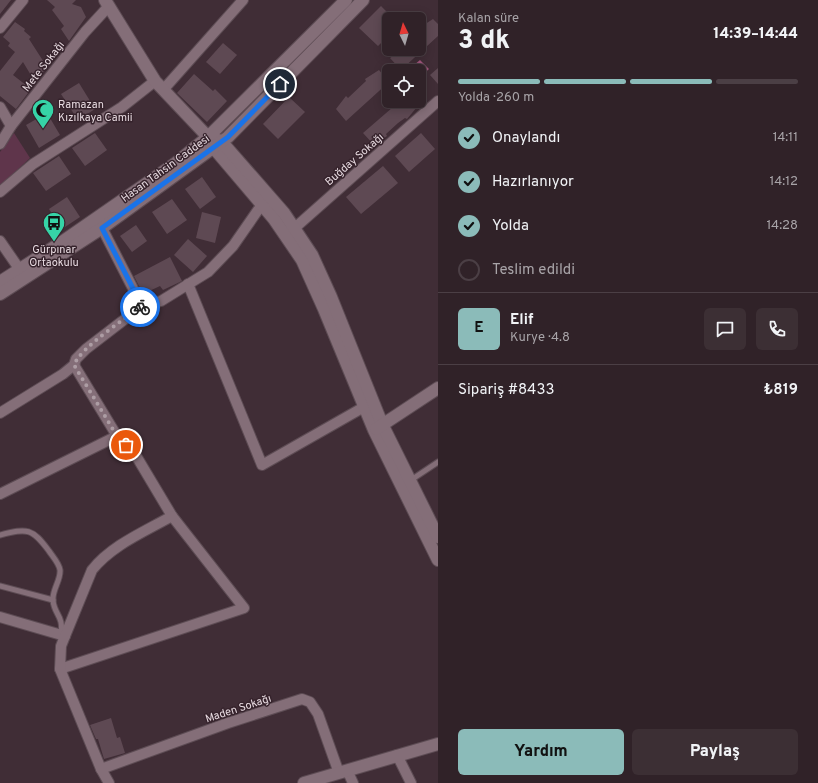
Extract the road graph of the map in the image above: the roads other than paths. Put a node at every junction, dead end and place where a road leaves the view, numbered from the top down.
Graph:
1 (23, 0) edge
2 (243, 0) edge
3 (346, 0) edge
4 (362, 0) edge
5 (107, 4) edge
6 (0, 28) edge
7 (159, 85) junction
8 (438, 101) edge
9 (0, 107) edge
10 (11, 126) junction
11 (214, 142) junction
12 (0, 144) edge
13 (0, 192) edge
14 (258, 210) dead end
15 (102, 228) junction
16 (291, 231) junction
17 (0, 241) edge
18 (20, 270) junction
19 (0, 282) edge
20 (188, 284) junction
21 (0, 294) edge
22 (142, 306) junction
23 (74, 365) junction
24 (438, 388) edge
25 (364, 407) junction
26 (0, 413) edge
27 (378, 427) junction
28 (117, 436) junction
29 (438, 462) edge
30 (410, 480) junction
31 (0, 494) edge
32 (172, 516) junction
33 (0, 535) edge
34 (435, 539) edge
35 (438, 560) edge
36 (0, 586) edge
37 (53, 600) junction
38 (0, 616) edge
39 (63, 636) junction
40 (60, 668) junction
41 (438, 744) edge
42 (397, 756) junction
43 (101, 769) junction
44 (343, 772) junction
45 (109, 783) edge
46 (304, 783) edge
47 (353, 783) edge
48 (411, 783) edge

1 - 6 street
2 - 7 street
3 - 11 main road, Hasan Tahsin Caddesi
4 - 11 main road, Hasan Tahsin Caddesi
5 - 7 main road
5 - 10 street, Mete Sokağı
7 - 11 main road
7 - 13 street
8 - 16 street, Buğday Sokağı
9 - 10 street
10 - 12 street, Mete Sokağı
11 - 15 main road, Hasan Tahsin Caddesi
11 - 16 main road
11 - 18 main road, Hasan Tahsin Caddesi
14 - 20 street
15 - 21 main road, Hasan Tahsin Caddesi
15 - 22 street
16 - 25 main road
16 - 27 main road
17 - 18 street
18 - 19 main road, Hasan Tahsin Caddesi
20 - 22 street
20 - 25 street
22 - 23 street
23 - 26 street
23 - 28 street
24 - 27 main road
25 - 27 main road
27 - 30 main road
27 - 34 main road
28 - 31 street
28 - 32 street
29 - 30 lane
30 - 34 main road
32 - 39 street
32 - 40 street
33 - 37 lane
34 - 35 main road
36 - 37 lane
37 - 39 lane
38 - 39 street
39 - 40 street
40 - 43 street
41 - 42 main road
42 - 44 main road
42 - 48 street
43 - 44 street, Maden Sokağı
43 - 45 street
44 - 46 main road
44 - 47 street, Maden Sokağı

